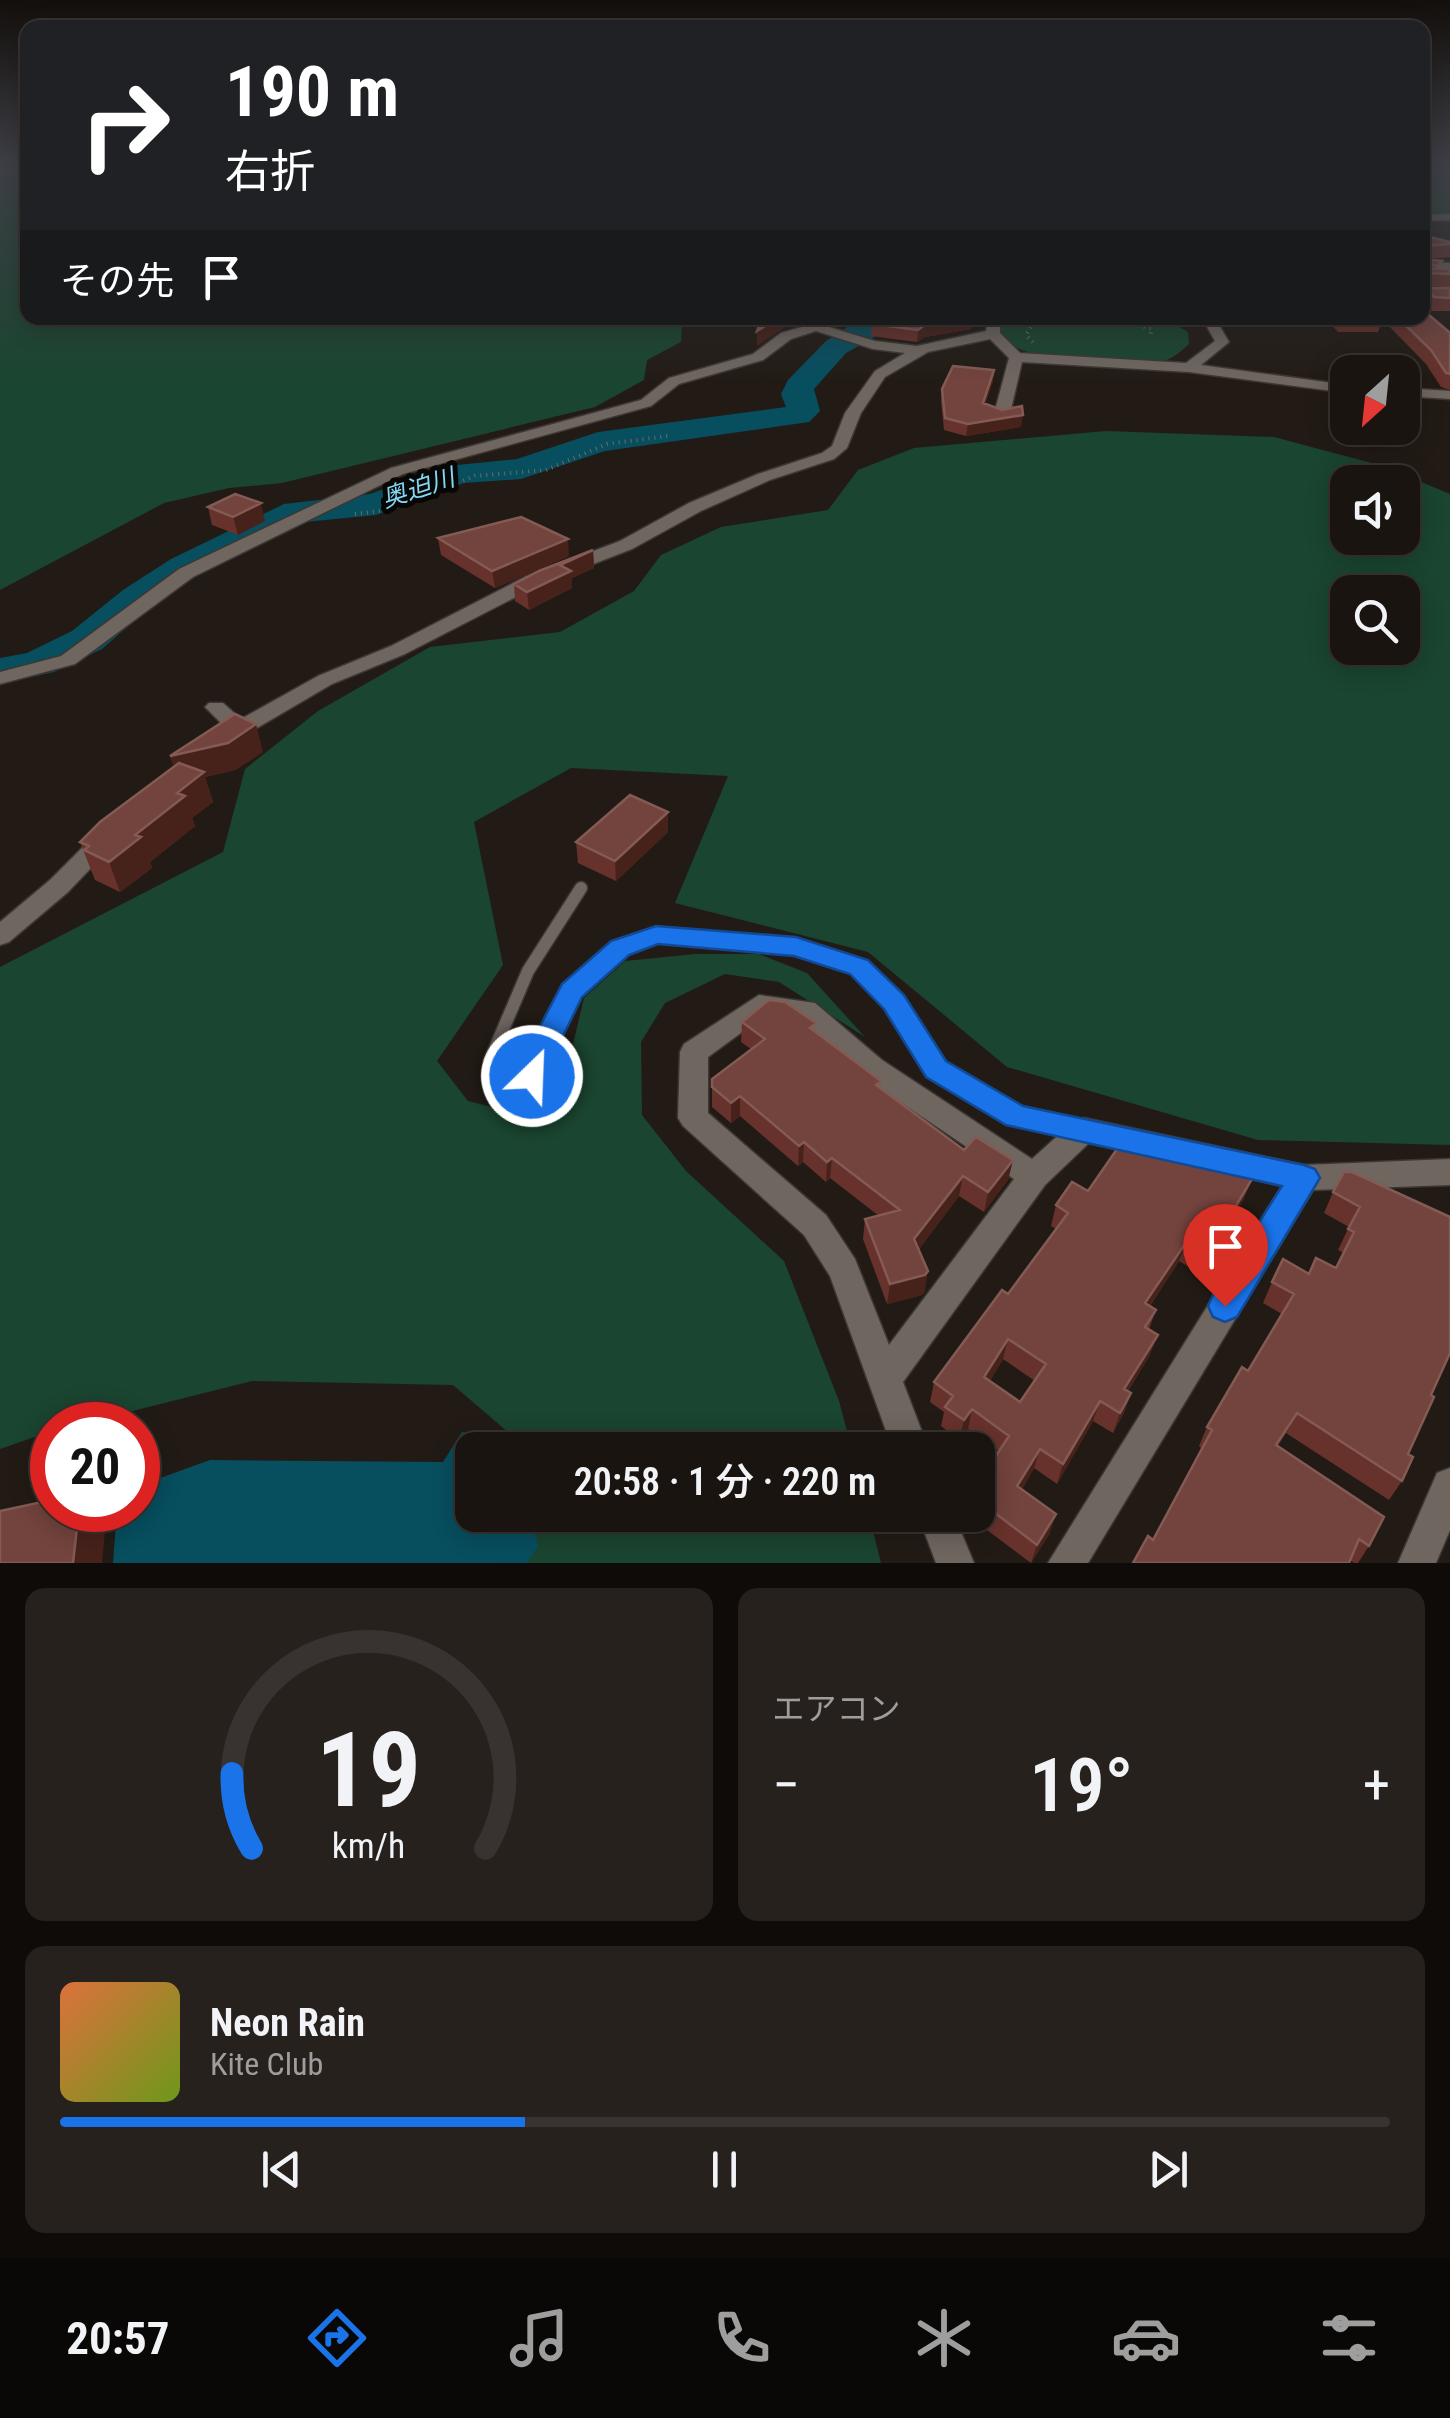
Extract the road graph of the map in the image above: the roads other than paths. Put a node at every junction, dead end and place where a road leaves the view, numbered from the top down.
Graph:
1 (994, 325) edge
2 (1213, 325) edge
3 (994, 334) junction
4 (920, 351) junction
5 (1016, 357) junction
6 (1189, 368) junction
7 (1330, 388) edge
8 (1420, 393) edge
9 (1450, 395) edge
10 (1002, 414) edge
11 (332, 501) junction
12 (287, 507) dead end
13 (0, 678) edge
14 (216, 707) dead end
15 (238, 729) junction
16 (212, 744) edge
17 (125, 819) edge
18 (581, 888) dead end
19 (0, 936) edge
20 (1084, 1130) junction
21 (1450, 1172) edge
22 (1034, 1176) junction
23 (1304, 1178) junction
24 (884, 1380) junction
25 (904, 1432) edge
26 (1450, 1486) edge
27 (943, 1532) edge
28 (955, 1563) edge
29 (1067, 1563) edge
30 (1417, 1563) edge

1 - 3 street
2 - 6 street
3 - 4 street
3 - 5 street
4 - 11 street
4 - 15 street
5 - 6 street
5 - 10 street
6 - 7 street
8 - 9 street
11 - 12 street
11 - 13 street
14 - 15 street
15 - 16 street
17 - 19 street
18 - 20 lane
20 - 22 street
20 - 23 street
21 - 23 street
22 - 24 street
22 - 24 street
23 - 29 street
24 - 25 street
26 - 30 street
27 - 28 street

